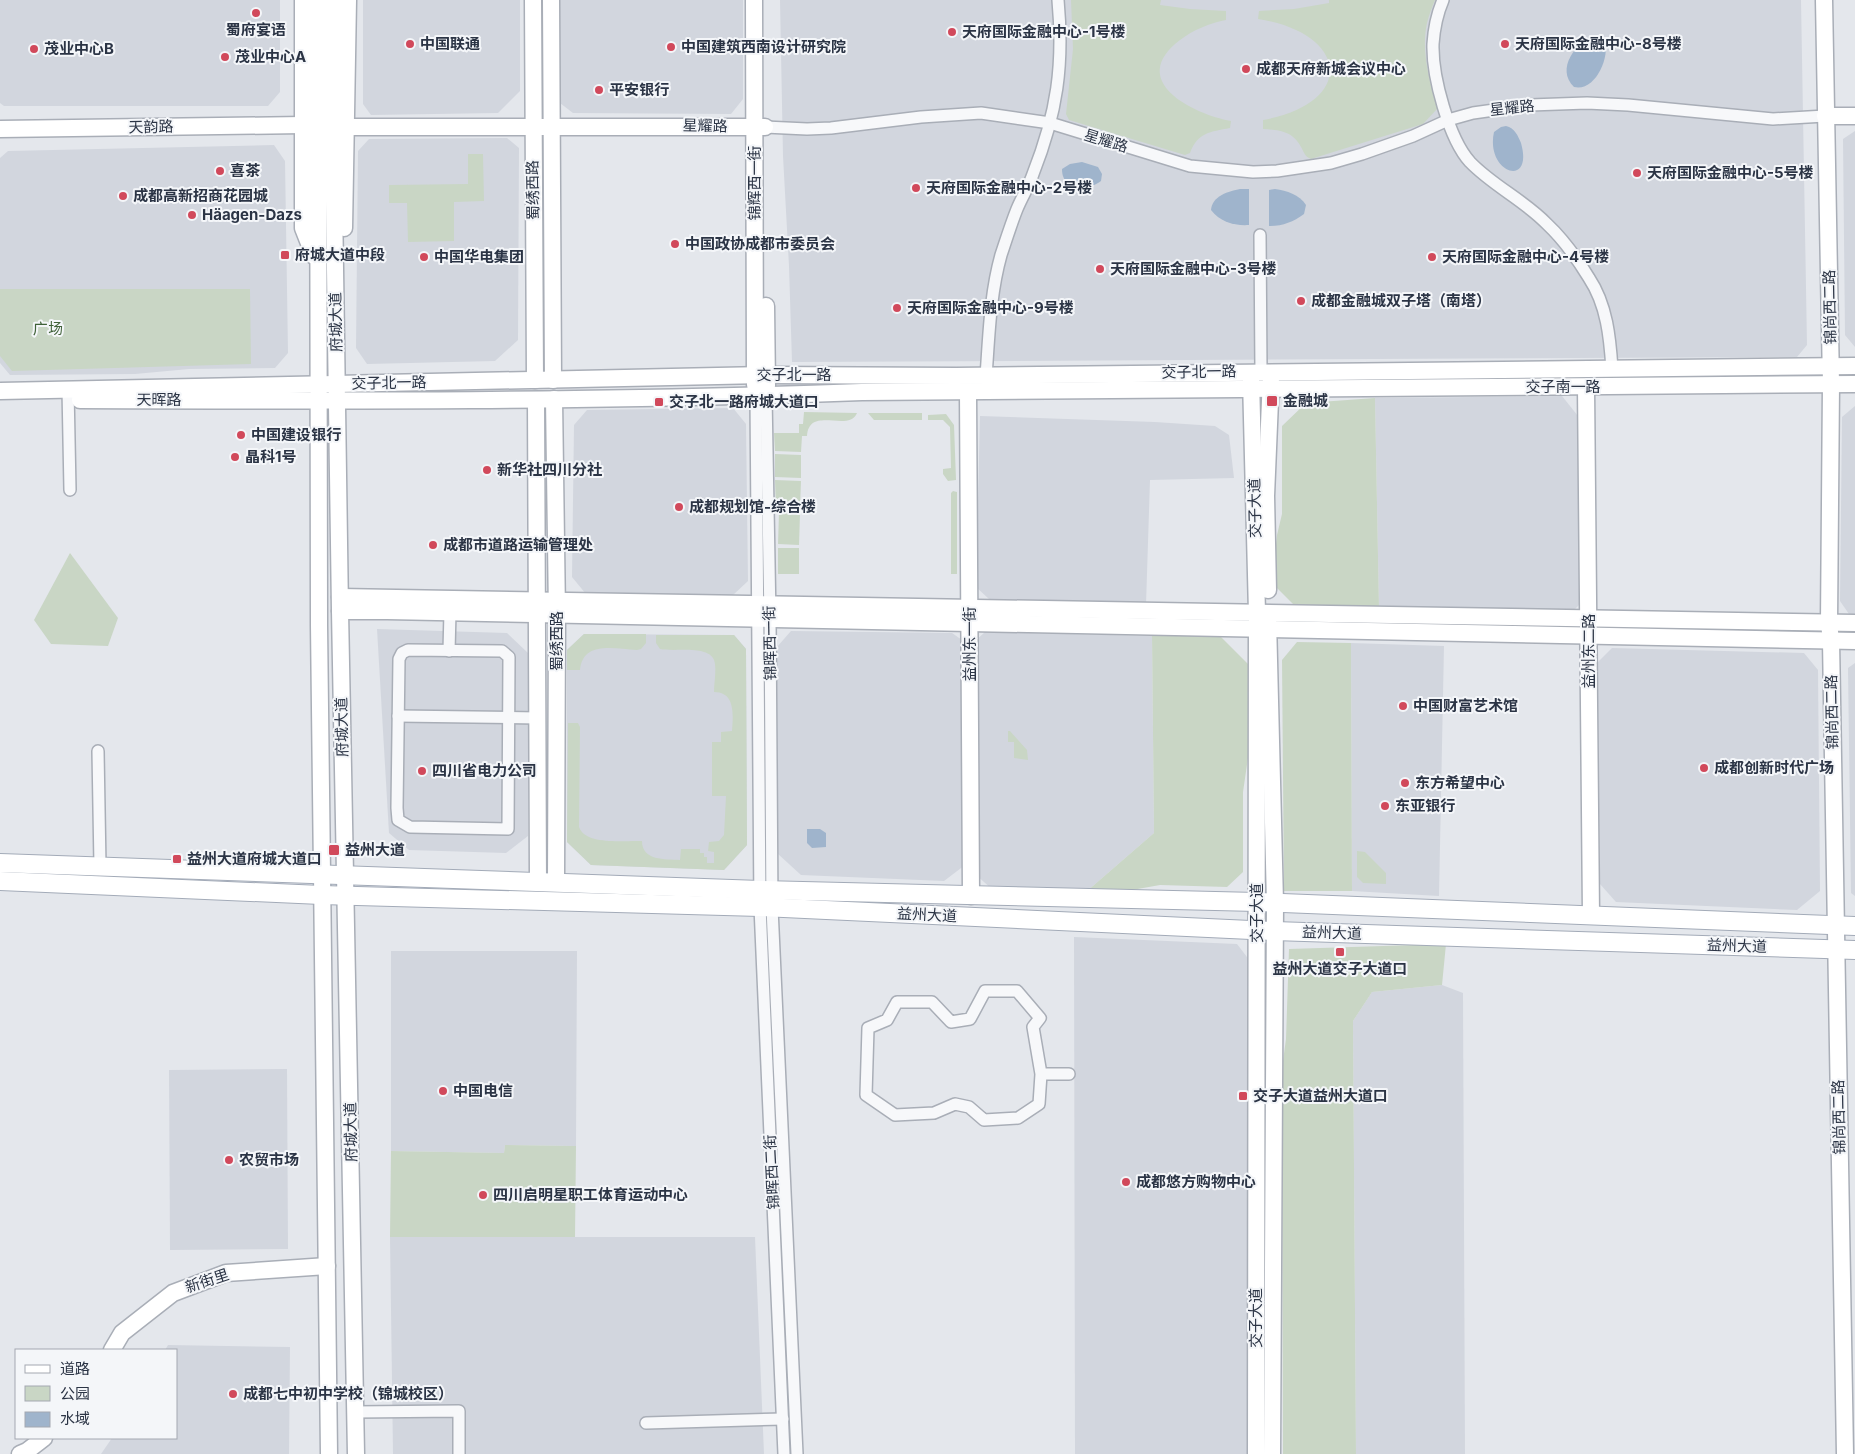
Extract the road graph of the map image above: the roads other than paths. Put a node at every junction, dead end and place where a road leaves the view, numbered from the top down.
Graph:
1 (303, 0) edge
2 (318, 0) edge
3 (334, 0) edge
4 (348, 0) edge
5 (533, 0) edge
6 (551, 0) edge
7 (754, 0) edge
8 (764, 0) edge
9 (1058, 0) edge
10 (1443, 0) edge
11 (1824, 0) edge
12 (1825, 116) junction
13 (1855, 116) edge
14 (1448, 120) junction
15 (1050, 123) junction
16 (303, 125) junction
17 (347, 127) junction
18 (760, 127) junction
19 (532, 128) junction
20 (551, 128) junction
21 (0, 129) edge
22 (1260, 235) dead end
23 (335, 259) junction
24 (317, 266) junction
25 (1831, 366) junction
26 (1855, 366) edge
27 (1612, 369) junction
28 (761, 375) junction
29 (986, 376) junction
30 (1263, 376) junction
31 (535, 380) junction
32 (553, 380) junction
33 (317, 384) junction
34 (336, 384) junction
35 (1832, 384) junction
36 (1855, 384) edge
37 (1586, 387) junction
38 (1252, 389) junction
39 (0, 390) edge
40 (968, 392) junction
41 (68, 395) junction
42 (761, 396) junction
43 (554, 399) junction
44 (336, 400) junction
45 (536, 400) junction
46 (0, 401) edge
47 (317, 401) junction
48 (70, 490) dead end
49 (340, 604) junction
50 (538, 607) junction
51 (557, 607) junction
52 (764, 611) junction
53 (450, 612) junction
54 (970, 615) junction
55 (1588, 619) junction
56 (1262, 621) junction
57 (1829, 622) junction
58 (1855, 623) edge
59 (1589, 636) junction
60 (1831, 641) junction
61 (1855, 641) edge
62 (449, 651) junction
63 (398, 716) junction
64 (509, 718) junction
65 (538, 718) junction
66 (98, 751) dead end
67 (0, 863) edge
68 (100, 866) junction
69 (321, 874) junction
70 (344, 874) junction
71 (0, 881) edge
72 (538, 882) junction
73 (556, 882) junction
74 (766, 890) junction
75 (321, 895) junction
76 (344, 895) junction
77 (971, 896) junction
78 (1266, 903) junction
79 (766, 907) junction
80 (1591, 915) junction
81 (1836, 925) junction
82 (1855, 926) edge
83 (1266, 931) junction
84 (1836, 949) junction
85 (1855, 950) edge
86 (1041, 1074) junction
87 (1069, 1074) dead end
88 (326, 1266) junction
89 (113, 1349) edge
90 (355, 1412) junction
91 (783, 1419) junction
92 (646, 1423) dead end
93 (43, 1439) edge
94 (20, 1454) edge
95 (329, 1454) edge
96 (356, 1454) edge
97 (459, 1454) edge
98 (784, 1454) edge
99 (797, 1454) edge
100 (1256, 1454) edge
101 (1272, 1454) edge
102 (1845, 1454) edge

1 - 16 street
2 - 24 street, 府城大道
3 - 23 street, 府城大道
4 - 17 street
5 - 19 street, 蜀绣西路
6 - 20 street, 蜀绣西路
7 - 18 street, 锦辉西一街
8 - 18 street, 锦辉西一街
9 - 15 street
10 - 14 street
11 - 12 street, 锦尚西二路
12 - 13 street, 星耀路
12 - 14 street, 星耀路
12 - 25 street, 锦尚西二路
14 - 15 street, 星耀路
14 - 27 street
15 - 18 street, 星耀路
15 - 29 street
16 - 21 street, 天韵路
16 - 24 street
17 - 19 street, 星耀路
17 - 23 street
18 - 20 street, 星耀路
18 - 28 street, 锦辉西一街
19 - 20 street, 星耀路
19 - 31 street, 蜀绣西路
20 - 32 street, 蜀绣西路
22 - 30 street
23 - 34 street, 府城大道
24 - 33 street, 府城大道
25 - 26 street, 交子南一路
25 - 27 street, 交子南一路
25 - 35 street, 锦尚西二路
27 - 30 street, 交子南一路
28 - 29 street, 交子北一路
28 - 32 street, 交子北一路
28 - 42 street, 锦辉西一街
29 - 30 street, 交子北一路
30 - 37 street, 交子南一路
30 - 38 street, 交子大道
30 - 56 street, 交子大道
31 - 32 street, 交子北一路
31 - 34 street, 交子北一路
33 - 34 street, 交子北一路
33 - 41 street, 天晖路
33 - 47 street, 府城大道
34 - 44 street, 府城大道
35 - 36 street, 交子南一路
35 - 37 street, 交子南一路
35 - 57 street, 锦尚西二路
37 - 55 street, 益州东二路
38 - 40 street, 交子北一路
38 - 56 street, 交子大道
39 - 41 street, 天晖路
40 - 42 street, 交子北一路
40 - 54 street, 益州东一街
41 - 46 street, 天晖路
41 - 47 street, 天晖路
41 - 48 street
42 - 43 street, 交子北一路
42 - 52 street, 锦晖西一街
43 - 45 street, 交子北一路
43 - 51 street, 蜀绣西路
44 - 45 street, 交子北一路
44 - 47 street, 交子北一路
44 - 49 street, 府城大道
45 - 50 street, 蜀绣西路
47 - 69 street, 府城大道
49 - 50 street
49 - 53 street
49 - 70 street, 府城大道
50 - 51 street
50 - 53 street
50 - 65 street, 蜀绣西路
51 - 52 street
51 - 73 street, 蜀绣西路
52 - 54 street
52 - 74 street, 锦晖西一街
53 - 62 street
54 - 56 street
54 - 77 street, 益州东一街
55 - 56 street
55 - 57 street
55 - 59 street, 益州东二路
56 - 59 street
56 - 78 street, 交子大道
57 - 58 street
57 - 60 street, 锦尚西二路
59 - 60 street
59 - 80 street, 益州东二路
60 - 61 street
60 - 81 street, 锦尚西二路
62 - 63 street
62 - 64 street
63 - 64 street
63 - 64 street
64 - 65 street
65 - 72 street, 蜀绣西路
66 - 68 street
67 - 68 main road, 益州大道
68 - 69 main road, 益州大道
69 - 70 main road, 益州大道
69 - 75 street, 府城大道
70 - 72 main road, 益州大道
70 - 76 street, 府城大道
71 - 75 main road, 益州大道
72 - 73 main road, 益州大道
73 - 74 main road, 益州大道
74 - 77 main road, 益州大道
74 - 79 street, 锦晖西二街
75 - 76 main road, 益州大道
75 - 88 street, 府城大道
76 - 79 main road, 益州大道
76 - 90 street, 府城大道
77 - 78 main road, 益州大道
78 - 80 main road, 益州大道
78 - 83 street, 交子大道
79 - 83 main road, 益州大道
79 - 91 street, 锦晖西二街
79 - 99 street, 锦晖西二街
80 - 81 main road, 益州大道
81 - 82 main road, 益州大道
81 - 84 street, 锦尚西二路
83 - 84 main road, 益州大道
83 - 100 street, 交子大道
83 - 101 street, 交子大道
84 - 85 main road, 益州大道
84 - 102 street, 锦尚西二路
86 - 86 street
86 - 87 street
88 - 89 street, 新街里
88 - 95 street, 府城大道
90 - 96 street, 府城大道
90 - 97 street
91 - 92 street
91 - 98 street, 锦晖西二街
93 - 94 street

